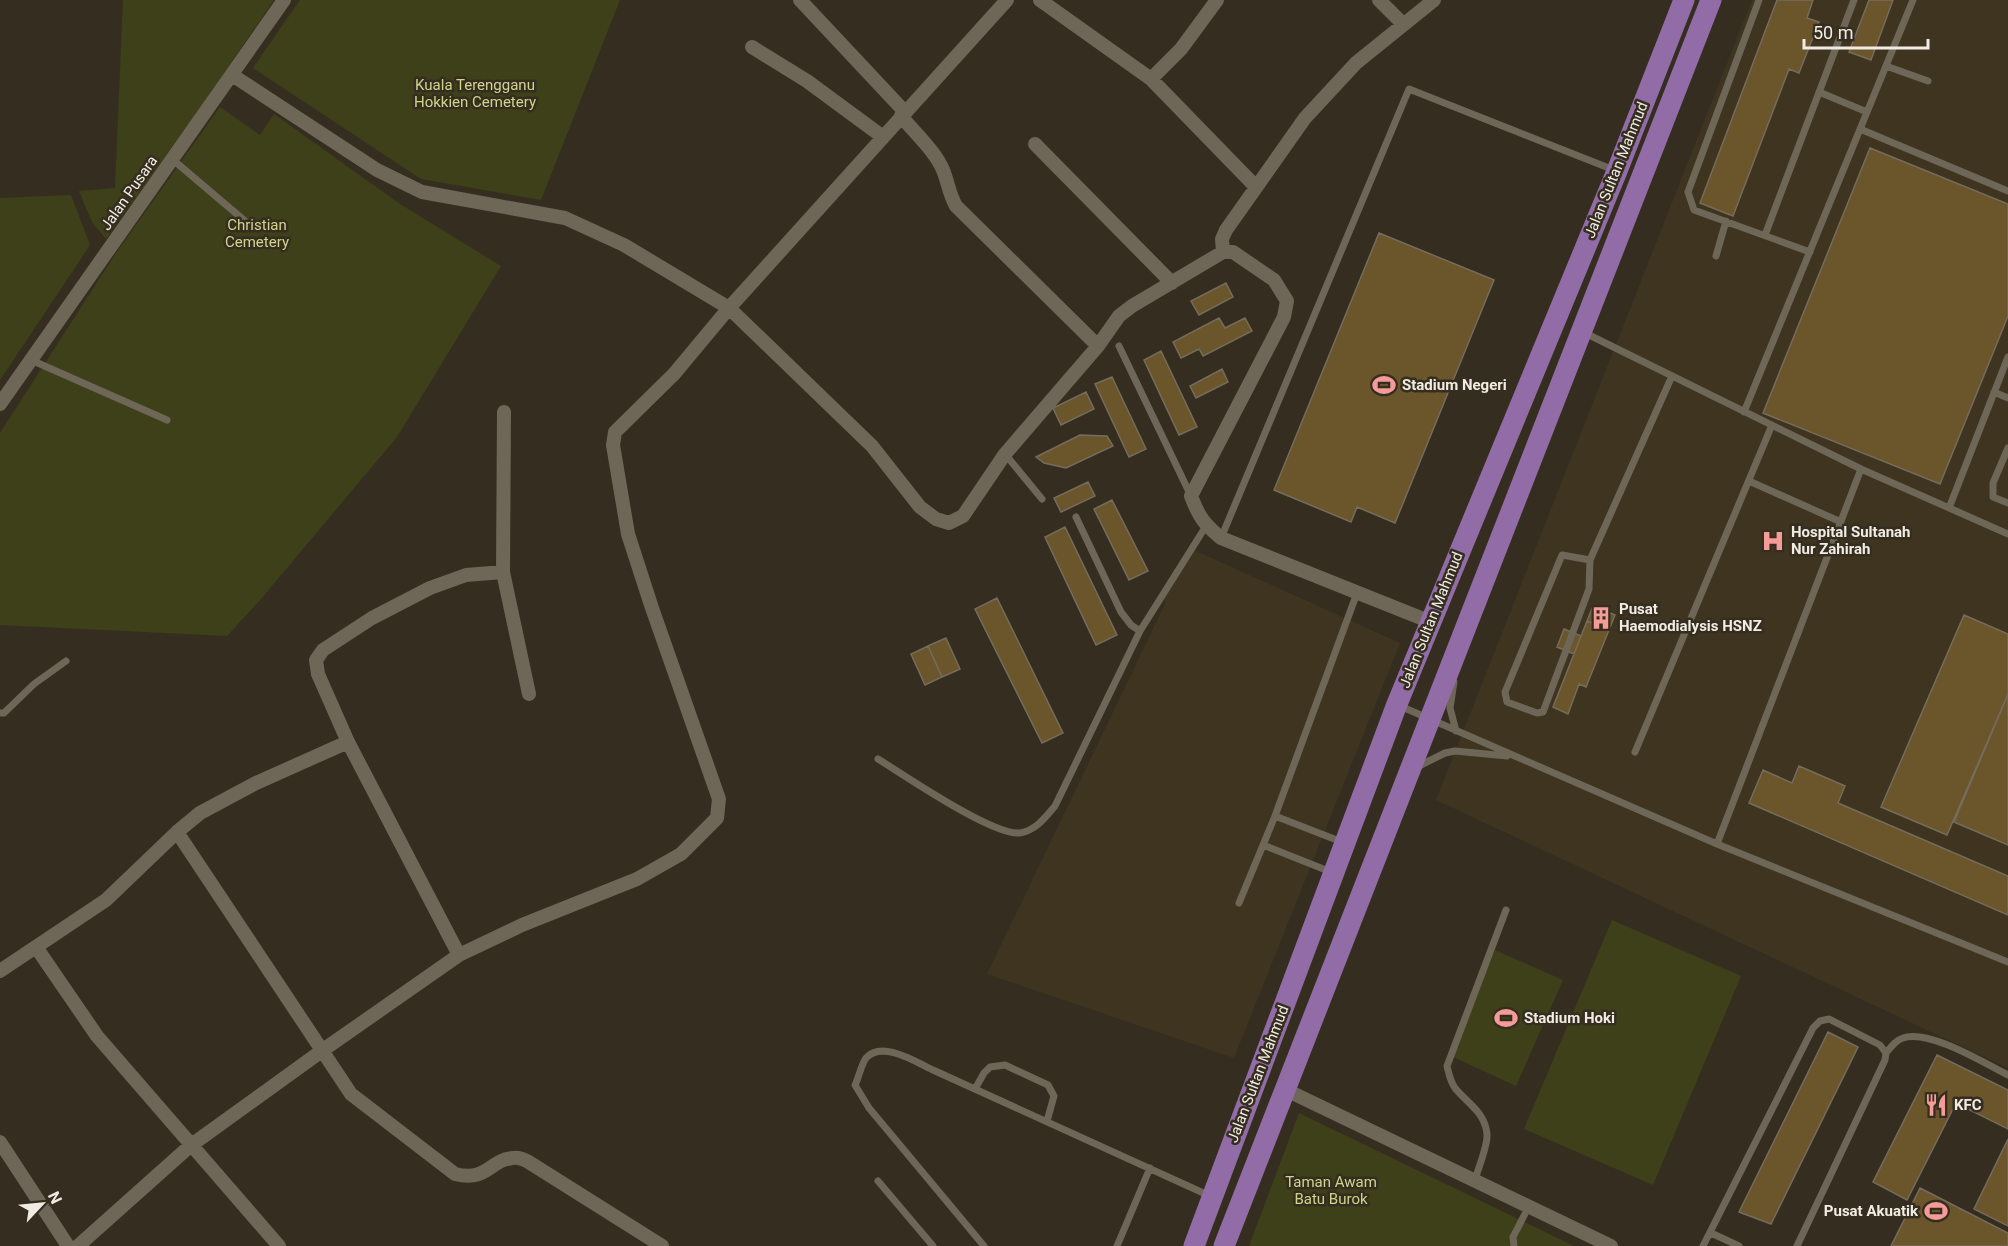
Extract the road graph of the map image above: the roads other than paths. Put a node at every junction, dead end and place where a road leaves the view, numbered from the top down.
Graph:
1 (284, 0) edge
2 (800, 0) edge
3 (1007, 0) edge
4 (1040, 0) edge
5 (1217, 0) edge
6 (1380, 0) edge
7 (1434, 0) edge
8 (1684, 0) edge
9 (1711, 0) edge
10 (1759, 0) edge
11 (1854, 0) edge
12 (1913, 0) edge
13 (1403, 24) junction
14 (752, 47) dead end
15 (1886, 66) junction
16 (232, 75) junction
17 (1151, 79) junction
18 (1928, 81) dead end
19 (1819, 92) junction
20 (1867, 112) junction
21 (903, 114) junction
22 (1860, 129) junction
23 (883, 137) junction
24 (1035, 144) dead end
25 (172, 159) junction
26 (1617, 171) junction
27 (1256, 187) junction
28 (2008, 191) edge
29 (245, 221) dead end
30 (1726, 222) junction
31 (1764, 236) junction
32 (1223, 252) junction
33 (1810, 252) junction
34 (1716, 256) dead end
35 (1172, 283) junction
36 (729, 308) junction
37 (1582, 332) junction
38 (1098, 346) junction
39 (1119, 346) dead end
40 (2008, 357) edge
41 (31, 360) junction
42 (1672, 376) junction
43 (1994, 392) junction
44 (2008, 398) edge
45 (0, 405) edge
46 (504, 412) dead end
47 (1744, 412) junction
48 (167, 420) dead end
49 (1772, 425) junction
50 (2008, 448) edge
51 (1005, 454) junction
52 (1862, 470) junction
53 (1749, 481) junction
54 (1191, 496) junction
55 (1042, 499) dead end
56 (2008, 503) edge
57 (1949, 508) junction
58 (1076, 517) dead end
59 (1841, 522) junction
60 (1206, 526) junction
61 (2008, 534) edge
62 (1221, 538) junction
63 (1590, 560) junction
64 (503, 572) junction
65 (1357, 593) junction
66 (1431, 622) junction
67 (1140, 631) junction
68 (1459, 641) junction
69 (66, 661) dead end
70 (529, 694) dead end
71 (1397, 704) junction
72 (0, 713) edge
73 (1429, 718) junction
74 (1456, 731) junction
75 (348, 742) junction
76 (1635, 752) dead end
77 (1513, 756) junction
78 (878, 759) dead end
79 (1408, 772) junction
80 (1275, 816) junction
81 (177, 832) junction
82 (1345, 843) junction
83 (1717, 844) junction
84 (1263, 845) junction
85 (1334, 873) junction
86 (1239, 903) dead end
87 (1506, 910) dead end
88 (36, 947) junction
89 (459, 955) junction
90 (2008, 962) edge
91 (0, 971) edge
92 (322, 1050) junction
93 (1886, 1053) junction
94 (2008, 1075) edge
95 (975, 1089) junction
96 (1284, 1089) junction
97 (1047, 1121) junction
98 (0, 1142) edge
99 (190, 1146) junction
100 (1150, 1168) junction
101 (1475, 1180) junction
102 (878, 1181) dead end
103 (1212, 1198) junction
104 (1529, 1206) junction
105 (1711, 1233) junction
106 (68, 1246) edge
107 (78, 1246) edge
108 (279, 1246) edge
109 (662, 1246) edge
110 (933, 1246) edge
111 (984, 1246) edge
112 (1117, 1246) edge
113 (1194, 1246) edge
114 (1224, 1246) edge
115 (1514, 1246) edge
116 (1611, 1246) edge
117 (1703, 1246) edge
118 (1738, 1246) edge
119 (1797, 1246) edge

1 - 16 street, Jalan Pusara
2 - 21 street
3 - 21 street
4 - 17 street
5 - 17 street
6 - 13 street
7 - 13 street
8 - 26 main road, Jalan Sultan Mahmud
9 - 37 main road, Jalan Sultan Mahmud
10 - 30 lane
11 - 19 lane
12 - 15 lane
13 - 27 street
14 - 23 street
15 - 18 lane
15 - 20 lane
16 - 25 street, Jalan Pusara
16 - 36 street
17 - 27 street
19 - 20 lane
19 - 31 lane
20 - 22 lane
21 - 23 street
21 - 38 street
22 - 28 lane
22 - 33 lane
23 - 36 street
24 - 35 street
25 - 29 lane
25 - 41 street, Jalan Pusara
26 - 62 lane
26 - 66 main road, Jalan Sultan Mahmud
27 - 32 street
30 - 31 lane
30 - 34 lane
31 - 33 lane
32 - 35 street
32 - 54 street
33 - 47 lane
35 - 38 street
36 - 51 street
36 - 89 street
37 - 42 lane
37 - 68 main road, Jalan Sultan Mahmud
38 - 51 street
39 - 54 lane
40 - 43 lane
41 - 45 street, Jalan Pusara
41 - 48 lane
42 - 47 lane
42 - 63 lane
43 - 44 lane
43 - 57 lane
46 - 64 street
47 - 49 lane
49 - 52 lane
49 - 53 lane
50 - 56 lane
51 - 55 lane
52 - 57 lane
52 - 59 lane
53 - 59 lane
53 - 76 lane
54 - 60 street
57 - 61 lane
58 - 67 lane
59 - 83 lane
60 - 62 street
60 - 67 lane
62 - 65 street
63 - 63 lane
64 - 70 street
64 - 75 street
65 - 66 street
65 - 80 lane
66 - 71 main road, Jalan Sultan Mahmud
67 - 78 lane
68 - 73 main road, Jalan Sultan Mahmud
68 - 74 lane
69 - 72 lane
71 - 73 lane
71 - 82 main road, Jalan Sultan Mahmud
73 - 74 lane
73 - 79 main road, Jalan Sultan Mahmud
74 - 77 lane
75 - 81 street
75 - 89 street
77 - 79 lane
77 - 83 lane
79 - 96 main road, Jalan Sultan Mahmud
80 - 82 lane
80 - 84 lane
81 - 88 street
81 - 92 street
82 - 85 main road, Jalan Sultan Mahmud
83 - 90 lane
84 - 85 lane
84 - 86 lane
85 - 103 main road, Jalan Sultan Mahmud
87 - 101 lane
88 - 91 street
88 - 99 street
89 - 92 street
92 - 99 street
92 - 109 street
93 - 94 lane
93 - 105 lane
93 - 119 lane
95 - 97 lane
95 - 97 lane
95 - 111 lane
96 - 101 street
96 - 114 main road, Jalan Sultan Mahmud
97 - 100 lane
98 - 106 street
99 - 107 street
99 - 108 street
100 - 103 lane
100 - 112 lane
101 - 104 street
102 - 110 lane
103 - 113 main road, Jalan Sultan Mahmud
104 - 115 lane
104 - 116 street
105 - 117 lane
105 - 118 lane

